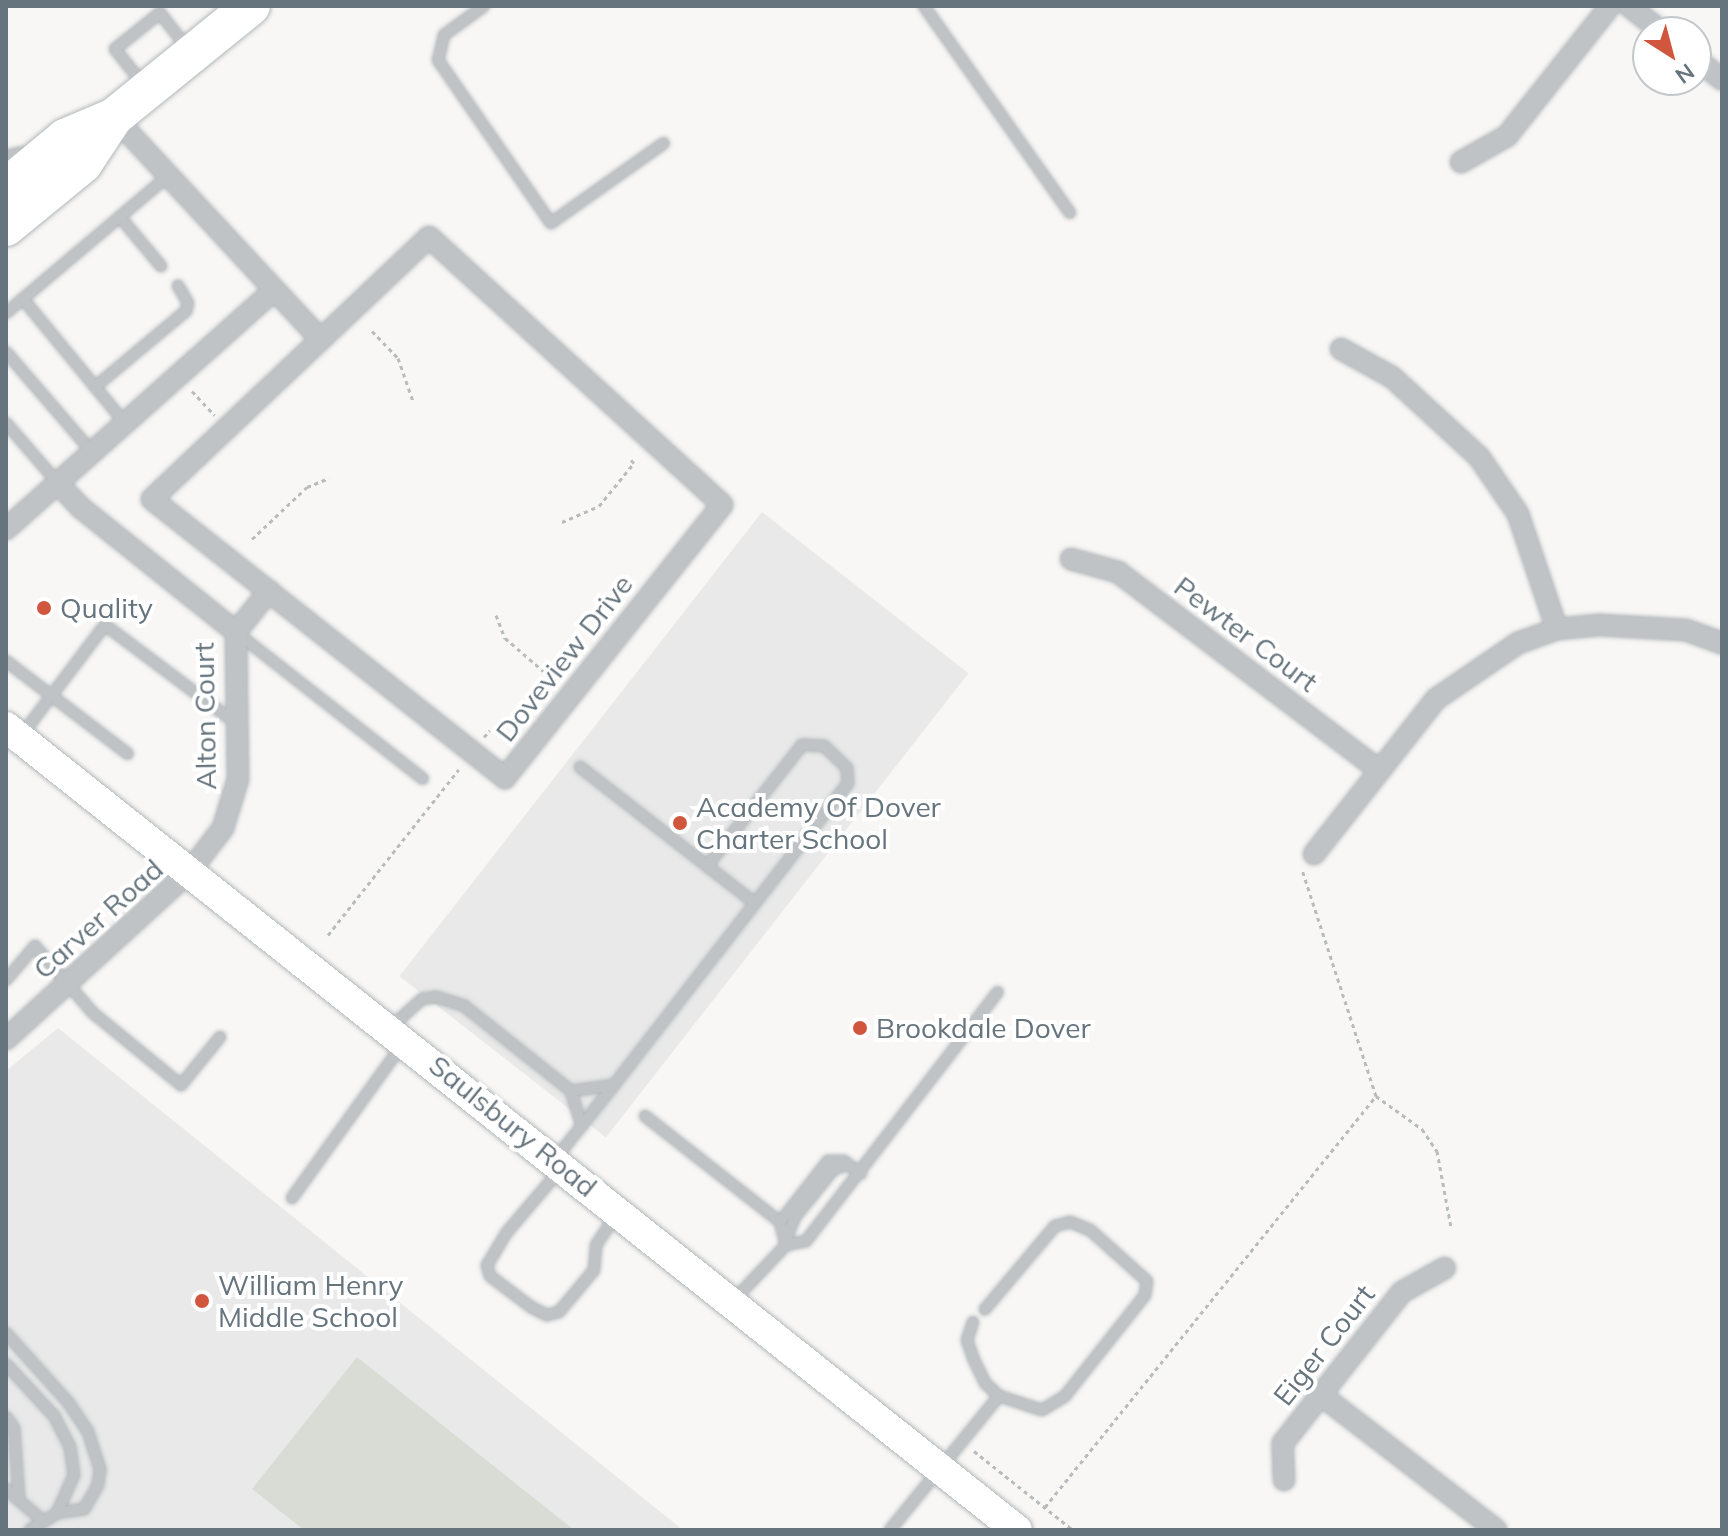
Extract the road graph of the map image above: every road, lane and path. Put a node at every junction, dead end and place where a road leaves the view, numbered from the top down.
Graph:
1 (251, 6) edge
2 (484, 6) edge
3 (924, 6) edge
4 (1610, 6) edge
5 (192, 54) junction
6 (147, 90) junction
7 (114, 117) junction
8 (65, 138) junction
9 (664, 143) dead end
10 (6, 156) edge
11 (1461, 162) dead end
12 (168, 176) junction
13 (6, 187) edge
14 (1070, 213) dead end
15 (120, 217) junction
16 (6, 227) edge
17 (161, 266) dead end
18 (178, 286) dead end
19 (274, 290) junction
20 (23, 299) junction
21 (6, 313) edge
22 (372, 331) dead end
23 (321, 340) junction
24 (1341, 349) dead end
25 (6, 352) edge
26 (95, 387) junction
27 (190, 389) dead end
28 (413, 401) dead end
29 (219, 421) dead end
30 (6, 423) edge
31 (125, 423) junction
32 (92, 452) junction
33 (630, 459) dead end
34 (329, 478) dead end
35 (58, 483) junction
36 (562, 522) dead end
37 (6, 529) edge
38 (252, 539) dead end
39 (1071, 559) dead end
40 (269, 591) junction
41 (496, 615) dead end
42 (1557, 629) junction
43 (236, 632) junction
44 (1722, 643) edge
45 (6, 661) edge
46 (549, 676) dead end
47 (52, 696) junction
48 (239, 725) junction
49 (13, 732) edge
50 (128, 754) dead end
51 (580, 767) dead end
52 (1379, 770) junction
53 (454, 775) dead end
54 (423, 779) dead end
55 (1306, 858) joint
56 (707, 866) junction
57 (190, 871) junction
58 (755, 903) junction
59 (328, 935) dead end
60 (6, 980) edge
61 (68, 984) junction
62 (998, 992) dead end
63 (398, 1034) junction
64 (220, 1037) dead end
65 (6, 1039) edge
66 (614, 1085) junction
67 (571, 1091) junction
68 (1376, 1096) junction
69 (645, 1116) dead end
70 (582, 1126) junction
71 (559, 1163) junction
72 (857, 1171) junction
73 (292, 1198) dead end
74 (618, 1211) junction
75 (780, 1222) junction
76 (1451, 1227) dead end
77 (785, 1243) junction
78 (1445, 1268) dead end
79 (732, 1302) junction
80 (985, 1309) dead end
81 (973, 1322) dead end
82 (6, 1333) edge
83 (6, 1364) edge
84 (1321, 1395) junction
85 (999, 1396) junction
86 (6, 1417) edge
87 (974, 1451) dead end
88 (940, 1468) junction
89 (1284, 1480) dead end
90 (6, 1489) edge
91 (19, 1499) junction
92 (1045, 1507) junction
93 (57, 1513) junction
94 (43, 1521) junction
95 (30, 1530) edge
96 (890, 1530) edge
97 (1017, 1530) edge
98 (1073, 1530) edge
99 (1496, 1530) edge

1 - 5 highway
2 - 9 lane
3 - 14 lane
4 - 11 street
5 - 6 highway
5 - 6 lane
6 - 7 highway
7 - 8 highway
7 - 12 street
7 - 16 highway
8 - 10 lane
8 - 13 highway
12 - 15 lane
12 - 19 street
15 - 17 lane
15 - 20 lane
18 - 26 lane
19 - 23 street
19 - 31 street
20 - 21 lane
20 - 26 lane
22 - 28 path
23 - 40 street, Doveview Drive
23 - 40 street, Doveview Drive
24 - 42 street
25 - 32 lane
26 - 31 lane
27 - 29 path
30 - 35 lane
31 - 32 street
32 - 35 street
33 - 36 path
34 - 38 path
35 - 37 street
35 - 43 street, Alton Court
39 - 52 street, Pewter Court
40 - 43 street
41 - 46 path
42 - 44 street
42 - 52 street
43 - 48 street, Alton Court
43 - 54 lane
45 - 47 lane
47 - 48 lane
47 - 49 lane
47 - 50 lane
48 - 57 street, Alton Court
49 - 57 main road, Saulsbury Road
51 - 56 lane
52 - 55 street
53 - 59 path
55 - 68 path
56 - 58 lane
56 - 58 lane
57 - 61 street, Carver Road
57 - 63 main road, Saulsbury Road
58 - 66 lane
60 - 61 lane
61 - 64 lane
61 - 65 street, Carver Road
62 - 72 lane
63 - 67 lane
63 - 71 main road, Saulsbury Road
63 - 73 lane
66 - 67 lane
66 - 70 lane
67 - 70 lane
68 - 76 path
68 - 92 path
69 - 75 lane
70 - 71 lane
71 - 74 main road, Saulsbury Road
71 - 74 lane
72 - 75 lane
72 - 77 lane
72 - 77 lane
74 - 79 main road, Saulsbury Road
75 - 77 lane
77 - 79 lane
78 - 84 street, Eiger Court
79 - 88 main road, Saulsbury Road
80 - 85 lane
81 - 85 lane
82 - 93 lane
83 - 93 lane
84 - 89 street, Eiger Court
84 - 99 street
85 - 88 lane
86 - 91 lane
87 - 92 path
88 - 96 lane
88 - 97 main road, Saulsbury Road
90 - 91 lane
91 - 94 lane
92 - 98 path
93 - 94 lane
94 - 95 lane

